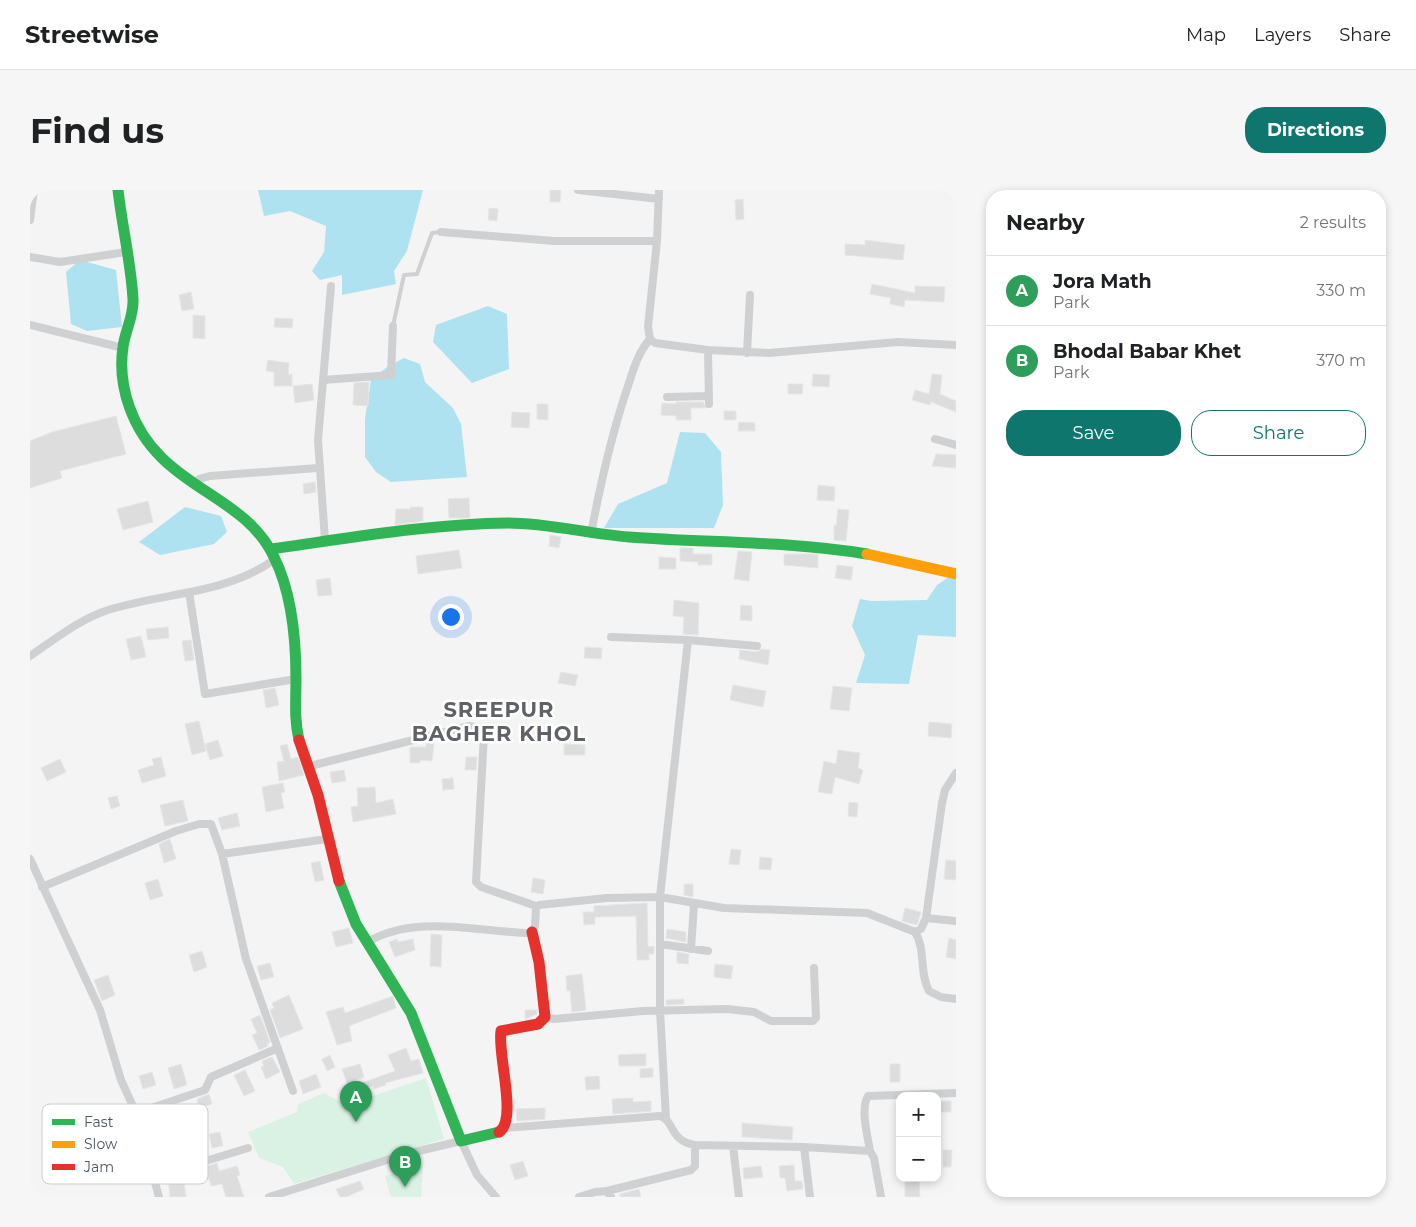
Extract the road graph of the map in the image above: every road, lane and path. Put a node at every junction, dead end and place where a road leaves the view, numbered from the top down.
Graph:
1 (34, 190) edge
2 (118, 190) edge
3 (578, 190) edge
4 (659, 190) edge
5 (659, 199) junction
6 (30, 220) edge
7 (441, 232) joint
8 (657, 241) junction
9 (126, 252) junction
10 (30, 257) edge
11 (331, 286) dead end
12 (750, 296) dead end
13 (30, 325) edge
14 (393, 326) joint
15 (650, 339) junction
16 (956, 344) edge
17 (123, 348) junction
18 (708, 350) junction
19 (748, 353) junction
20 (323, 380) junction
21 (709, 396) junction
22 (667, 397) dead end
23 (709, 404) dead end
24 (935, 439) dead end
25 (956, 445) edge
26 (318, 468) junction
27 (196, 484) junction
28 (591, 534) junction
29 (325, 540) junction
30 (273, 554) junction
31 (956, 574) edge
32 (189, 592) junction
33 (611, 636) dead end
34 (688, 640) junction
35 (757, 646) dead end
36 (30, 656) edge
37 (296, 679) junction
38 (310, 766) junction
39 (956, 773) edge
40 (327, 839) junction
41 (222, 854) junction
42 (30, 859) edge
43 (42, 887) junction
44 (660, 897) junction
45 (694, 904) junction
46 (536, 906) junction
47 (926, 918) junction
48 (956, 921) edge
49 (532, 932) junction
50 (915, 932) junction
51 (366, 942) junction
52 (660, 944) junction
53 (691, 949) junction
54 (708, 951) dead end
55 (814, 968) dead end
56 (956, 999) edge
57 (660, 1010) junction
58 (545, 1017) junction
59 (278, 1048) junction
60 (293, 1091) dead end
61 (956, 1092) edge
62 (132, 1104) edge
63 (163, 1104) edge
64 (666, 1118) junction
65 (504, 1128) junction
66 (461, 1141) junction
67 (695, 1145) junction
68 (734, 1146) junction
69 (804, 1147) junction
70 (248, 1148) dead end
71 (870, 1151) junction
72 (208, 1160) edge
73 (155, 1184) edge
74 (295, 1188) junction
75 (609, 1194) edge
76 (158, 1197) edge
77 (269, 1197) edge
78 (298, 1197) edge
79 (496, 1197) edge
80 (579, 1197) edge
81 (739, 1197) edge
82 (810, 1197) edge
83 (881, 1197) edge

1 - 6 street
2 - 9 street
3 - 5 street
4 - 5 street
5 - 8 street
7 - 8 street
7 - 14 lane
8 - 15 street
9 - 10 street
9 - 17 street
11 - 20 street
12 - 19 street
13 - 17 street
14 - 20 street
15 - 18 street
15 - 28 street
16 - 19 street
17 - 27 street
18 - 19 street
18 - 21 street
20 - 26 street
21 - 22 street
21 - 23 street
24 - 25 street
26 - 27 street
26 - 29 street
27 - 30 street
28 - 29 street
28 - 31 street
29 - 30 street
30 - 32 street
30 - 37 street
32 - 36 street
32 - 37 street
33 - 34 street
34 - 35 street
34 - 44 street
37 - 38 street
38 - 40 street
38 - 46 street
39 - 47 street
40 - 41 street
40 - 51 street
41 - 43 street
41 - 59 street
42 - 43 street
43 - 62 street
44 - 45 street
44 - 46 street
44 - 52 street
45 - 50 street
45 - 53 street
46 - 49 street
47 - 48 street
47 - 50 street
49 - 51 street
49 - 58 street
50 - 56 street
51 - 66 street
52 - 53 street
52 - 57 street
53 - 54 street
55 - 57 street
57 - 58 street
57 - 64 street
58 - 65 street
59 - 60 street
59 - 63 street
61 - 71 street
64 - 65 street
64 - 67 street
65 - 66 street
66 - 74 street
66 - 79 street
67 - 68 street
67 - 75 street
68 - 69 street
68 - 81 street
69 - 71 street
69 - 82 street
70 - 72 street
71 - 83 street
73 - 76 street
74 - 77 street
74 - 78 street
75 - 80 street

